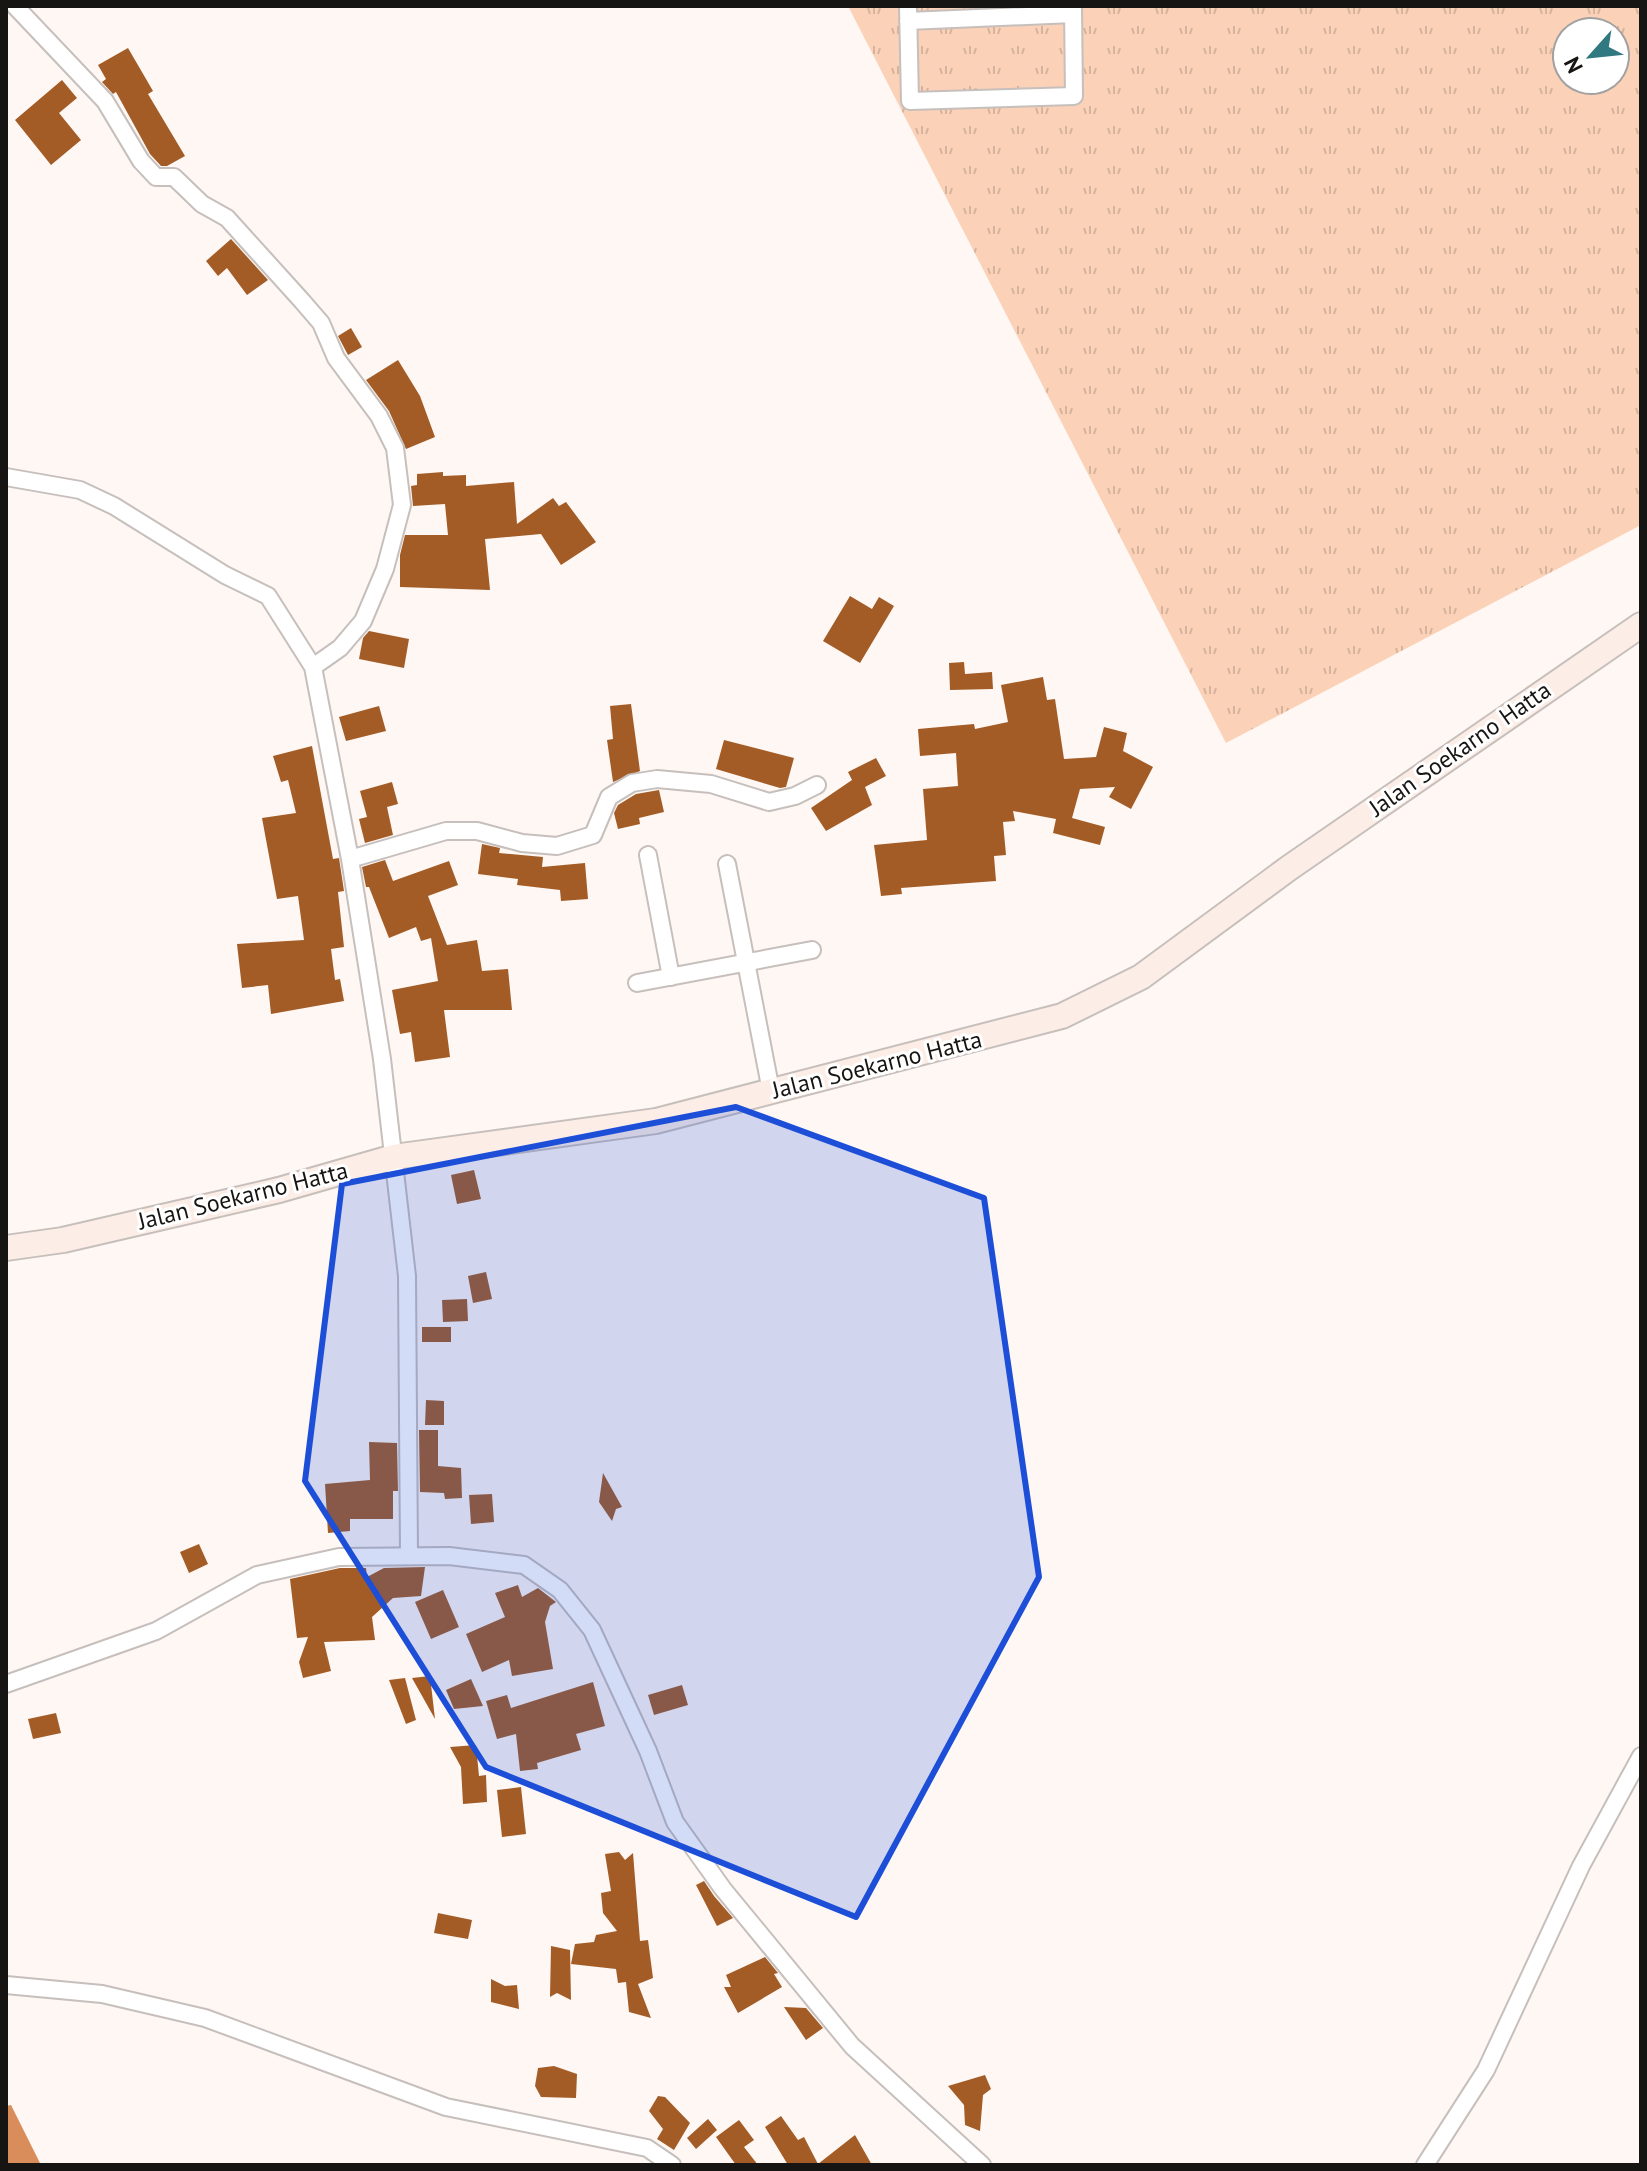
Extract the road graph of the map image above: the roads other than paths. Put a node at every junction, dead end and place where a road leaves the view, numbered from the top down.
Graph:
1 (15, 6) edge
2 (1073, 10) edge
3 (908, 14) edge
4 (6, 477) edge
5 (1641, 625) edge
6 (313, 667) junction
7 (817, 785) dead end
8 (648, 855) dead end
9 (350, 859) junction
10 (727, 864) dead end
11 (812, 950) dead end
12 (746, 963) junction
13 (671, 977) junction
14 (637, 983) dead end
15 (771, 1091) junction
16 (394, 1157) junction
17 (6, 1248) edge
18 (409, 1556) junction
19 (6, 1684) edge
20 (1641, 1756) edge
21 (6, 1985) edge
22 (672, 2165) edge
23 (982, 2165) edge
24 (1425, 2165) edge

1 - 6 street
2 - 3 street
2 - 3 street
4 - 6 street
5 - 15 street, Jalan Soekarno Hatta
6 - 9 street
7 - 9 street
8 - 13 street
9 - 16 street
10 - 12 street
11 - 12 street
12 - 13 street
12 - 15 street
13 - 14 street
15 - 16 street, Jalan Soekarno Hatta
16 - 17 street, Jalan Soekarno Hatta
16 - 18 street
18 - 19 street
18 - 23 street
20 - 24 street
21 - 22 street

